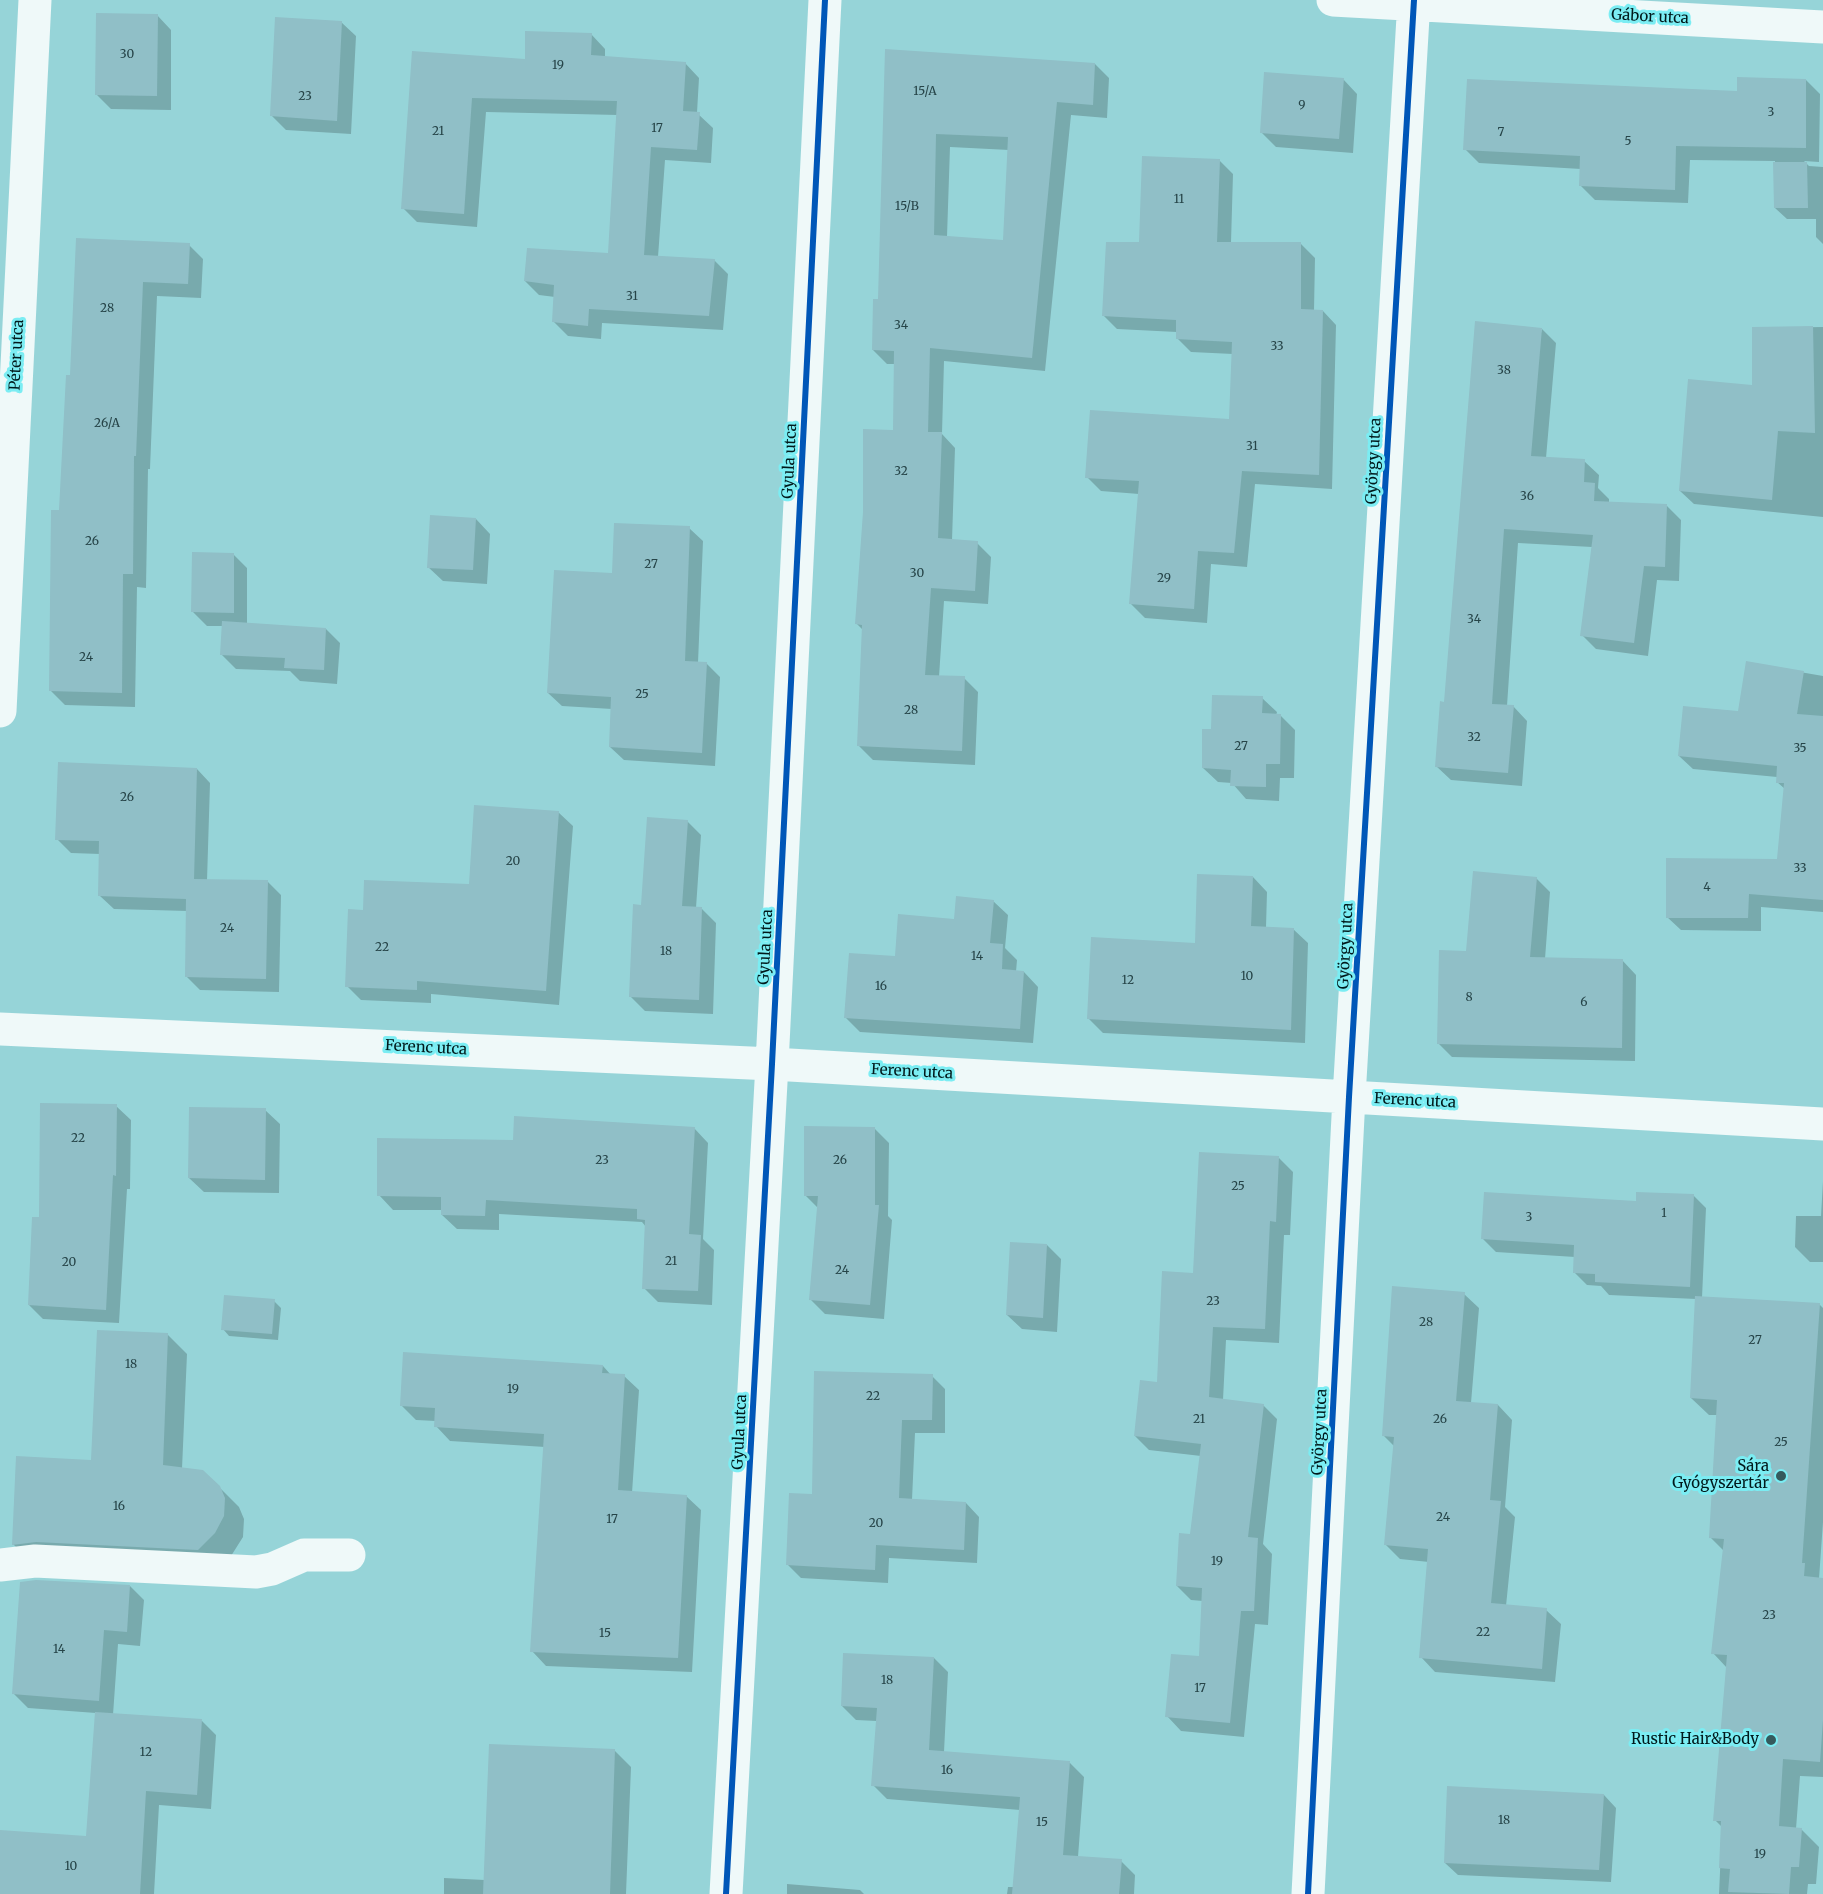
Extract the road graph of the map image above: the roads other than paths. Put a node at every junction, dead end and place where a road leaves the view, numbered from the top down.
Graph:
1 (35, 0) edge
2 (825, 0) edge
3 (1333, 0) edge
4 (1414, 2) edge
5 (1823, 27) edge
6 (0, 711) edge
7 (0, 1029) edge
8 (772, 1064) junction
9 (1349, 1097) junction
10 (1823, 1125) edge
11 (349, 1555) dead end
12 (0, 1565) edge
13 (726, 1894) edge
14 (1308, 1894) edge

1 - 6 street, Péter utca
2 - 8 street, Gyula utca
3 - 4 street, Gábor utca
4 - 5 street, Gábor utca
4 - 9 street, György utca
7 - 8 street, Ferenc utca
8 - 9 street, Ferenc utca
8 - 13 street, Gyula utca
9 - 10 street, Ferenc utca
9 - 14 street, György utca
11 - 12 street

